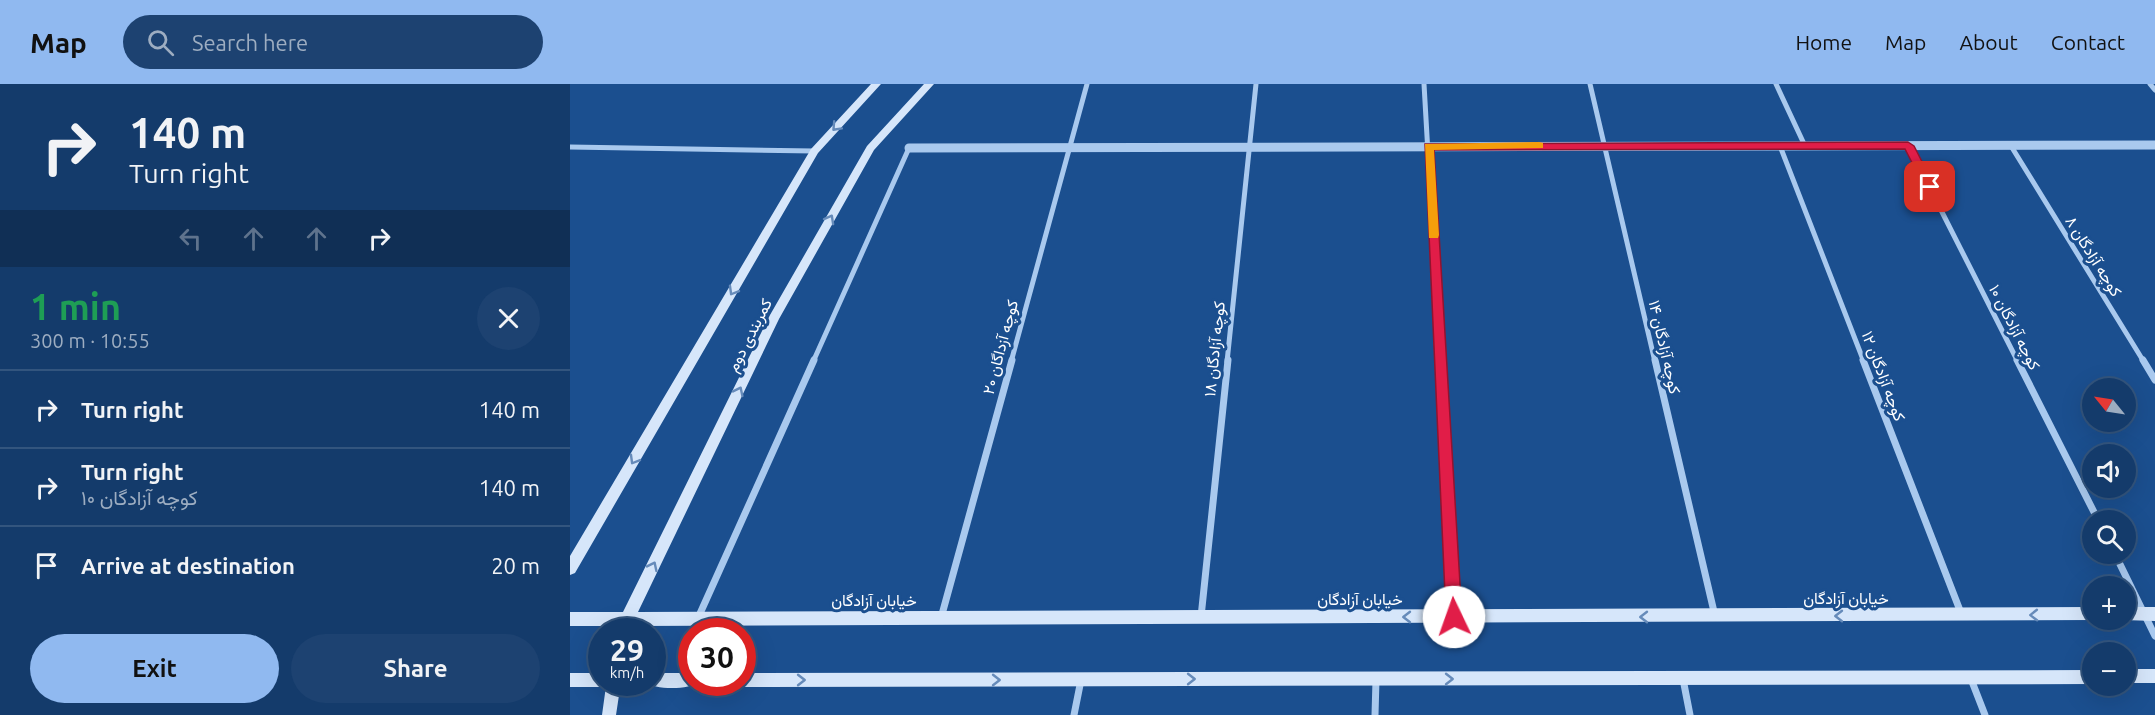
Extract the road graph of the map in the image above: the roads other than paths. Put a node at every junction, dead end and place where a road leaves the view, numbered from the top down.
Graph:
1 (876, 84) edge
2 (930, 84) edge
3 (1087, 84) edge
4 (1256, 84) edge
5 (1424, 84) edge
6 (1590, 84) edge
7 (1776, 84) edge
8 (2150, 84) edge
9 (2155, 90) edge
10 (2155, 145) edge
11 (1429, 146) junction
12 (1603, 146) junction
13 (1780, 146) junction
14 (1805, 146) junction
15 (1908, 146) junction
16 (2011, 146) junction
17 (570, 147) edge
18 (1068, 147) junction
19 (1248, 147) junction
20 (909, 148) joint
21 (814, 151) junction
22 (2155, 380) edge
23 (2093, 510) edge
24 (2121, 564) edge
25 (570, 569) edge
26 (2082, 614) edge
27 (2150, 614) edge
28 (1962, 616) junction
29 (1454, 617) junction
30 (1715, 617) junction
31 (629, 618) edge
32 (697, 618) edge
33 (941, 618) junction
34 (1201, 618) junction
35 (570, 619) edge
36 (756, 619) edge
37 (588, 621) edge
38 (2155, 636) edge
39 (2136, 676) edge
40 (2155, 676) edge
41 (2082, 677) edge
42 (1970, 678) junction
43 (1376, 679) junction
44 (1683, 679) junction
45 (570, 680) edge
46 (588, 680) edge
47 (756, 680) edge
48 (1081, 680) junction
49 (612, 696) edge
50 (609, 715) edge
51 (1074, 715) edge
52 (1375, 715) edge
53 (1690, 715) edge
54 (1984, 715) edge

1 -> 21 main road, کمربندی دوم
31 -> 2 main road, کمربندی دوم
3 - 18 street, کوچه آزداگان ۲۰
4 - 19 street, کوچه آزادگان ۱۸
5 - 11 street
6 - 12 street, کوچه آزادگان ۱۴
7 - 14 street
8 - 9 street
10 - 16 street
11 - 12 street
11 - 19 street
11 - 29 street
12 - 13 street
12 - 30 street, کوچه آزادگان ۱۴
13 - 14 street
13 - 28 street, کوچه آزادگان ۱۲
14 - 15 street
15 - 16 street
15 - 23 street, کوچه آزادگان ۱۰
16 - 22 street, کوچه آزادگان ۸
17 - 21 street
18 - 19 street
18 - 20 street
18 - 33 street, کوچه آزداگان ۲۰
19 - 34 street, کوچه آزادگان ۱۸
20 - 32 street
21 -> 25 main road, کمربندی دوم
24 - 27 street
26 -> 28 main road, خیابان آزادگان
27 - 38 street
28 -> 30 main road, خیابان آزادگان
30 -> 29 main road, خیابان آزادگان
29 -> 34 main road, خیابان آزادگان
33 - 34 main road, خیابان آزادگان
33 - 36 main road, خیابان آزادگان
35 - 37 main road, خیابان آزادگان
39 - 40 main road
41 - 42 main road
42 - 44 main road
42 - 54 street
43 -> 44 main road
48 -> 43 main road
43 - 52 street
44 - 53 street
45 - 46 main road
47 -> 48 main road
48 - 51 street
49 - 50 main road

